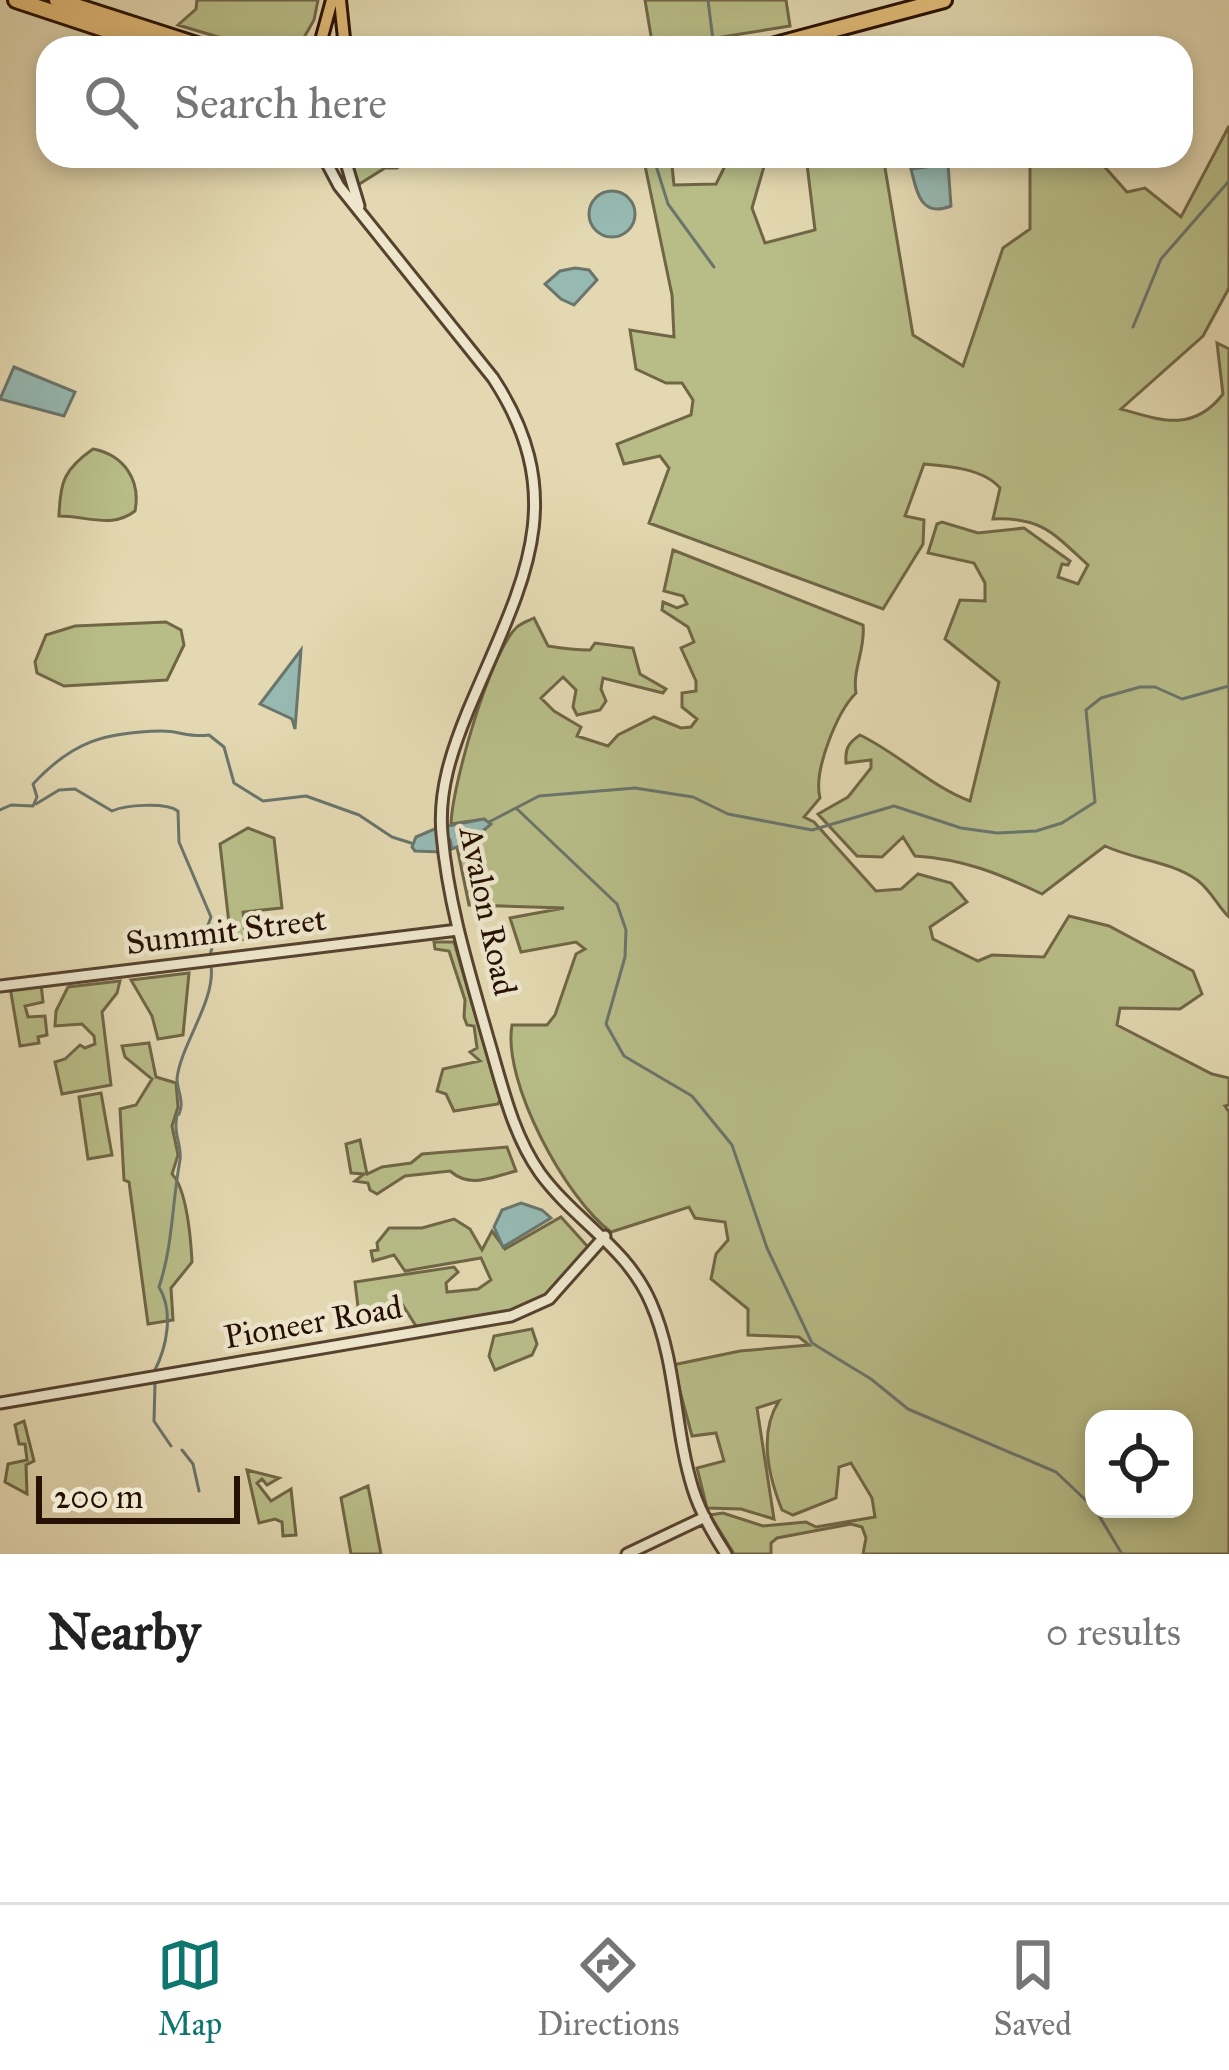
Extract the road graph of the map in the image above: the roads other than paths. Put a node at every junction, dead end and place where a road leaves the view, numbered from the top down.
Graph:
1 (16, 0) edge
2 (57, 0) edge
3 (336, 0) edge
4 (944, 0) edge
5 (125, 36) edge
6 (169, 36) edge
7 (323, 36) edge
8 (343, 36) edge
9 (809, 36) edge
10 (329, 168) edge
11 (346, 168) edge
12 (361, 211) junction
13 (458, 930) junction
14 (0, 986) edge
15 (602, 1239) junction
16 (0, 1402) edge
17 (704, 1517) junction
18 (627, 1554) edge
19 (726, 1554) edge

1 - 5 highway
2 - 6 highway
3 - 7 main road
3 - 8 main road
4 - 9 highway
10 - 12 street, Avalon Road
11 - 12 street, Avalon Road
12 - 13 street, Avalon Road
13 - 14 street, Summit Street
13 - 15 street, Avalon Road
15 - 16 street, Pioneer Road
15 - 17 street
17 - 18 street
17 - 19 street

